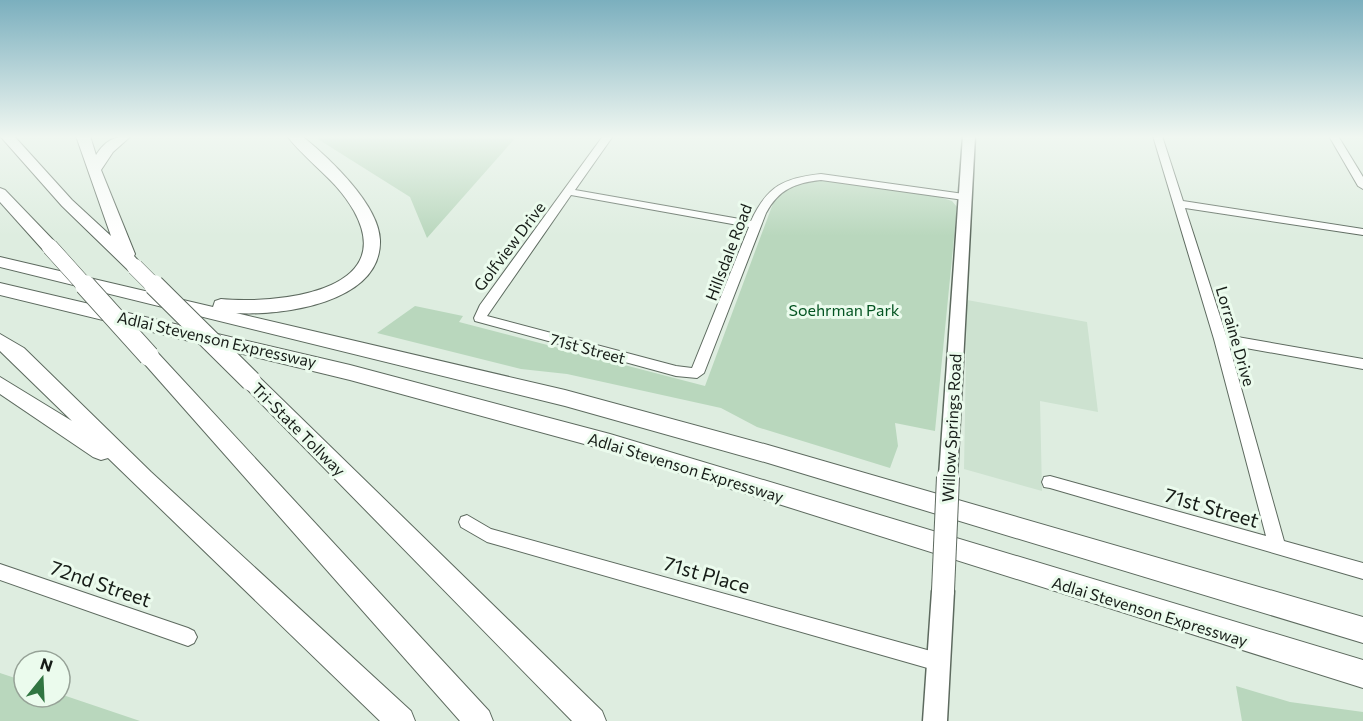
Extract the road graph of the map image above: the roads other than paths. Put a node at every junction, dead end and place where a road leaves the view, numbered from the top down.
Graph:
1 (37, 170) edge
2 (94, 170) edge
3 (329, 170) edge
4 (585, 170) edge
5 (966, 170) edge
6 (1168, 170) edge
7 (1353, 170) edge
8 (1363, 186) edge
9 (570, 192) junction
10 (0, 193) edge
11 (964, 197) junction
12 (1180, 204) junction
13 (755, 225) junction
14 (1363, 232) edge
15 (0, 262) edge
16 (132, 263) junction
17 (0, 289) edge
18 (118, 291) junction
19 (480, 318) joint
20 (1221, 339) junction
21 (0, 340) edge
22 (1363, 364) edge
23 (697, 374) joint
24 (0, 384) edge
25 (143, 479) junction
26 (1050, 483) dead end
27 (467, 522) dead end
28 (1277, 547) junction
29 (1363, 571) edge
30 (0, 572) edge
31 (1363, 630) edge
32 (188, 637) dead end
33 (938, 662) junction
34 (1363, 674) edge
35 (401, 721) edge
36 (478, 721) edge
37 (592, 721) edge
38 (935, 721) edge

1 - 16 highway, Tri-State Tollway
2 - 16 highway
3 - 18 highway
4 - 9 street, Golfview Drive
5 - 11 main road, Willow Springs Road
6 - 12 street, Lorraine Drive
7 - 8 street
9 - 13 street
9 - 19 street, Golfview Drive
10 - 36 highway, bridge
11 - 13 street, Hillsdale Road
11 - 33 main road, Willow Springs Road, bridge
12 - 14 street
12 - 20 street, Lorraine Drive
13 - 23 street, Hillsdale Road
15 - 18 highway, Adlai Stevenson Expressway
16 - 37 highway, Tri-State Tollway, bridge
17 - 34 highway, Adlai Stevenson Expressway
18 - 31 highway, Adlai Stevenson Expressway
19 - 23 street, 71st Street
20 - 22 street
20 - 28 street, Lorraine Drive
21 - 25 highway
24 - 25 highway
25 - 35 highway
26 - 28 street, 71st Street
27 - 33 street, 71st Place
28 - 29 street, 71st Street
30 - 32 street, 72nd Street
33 - 38 main road, Willow Springs Road

